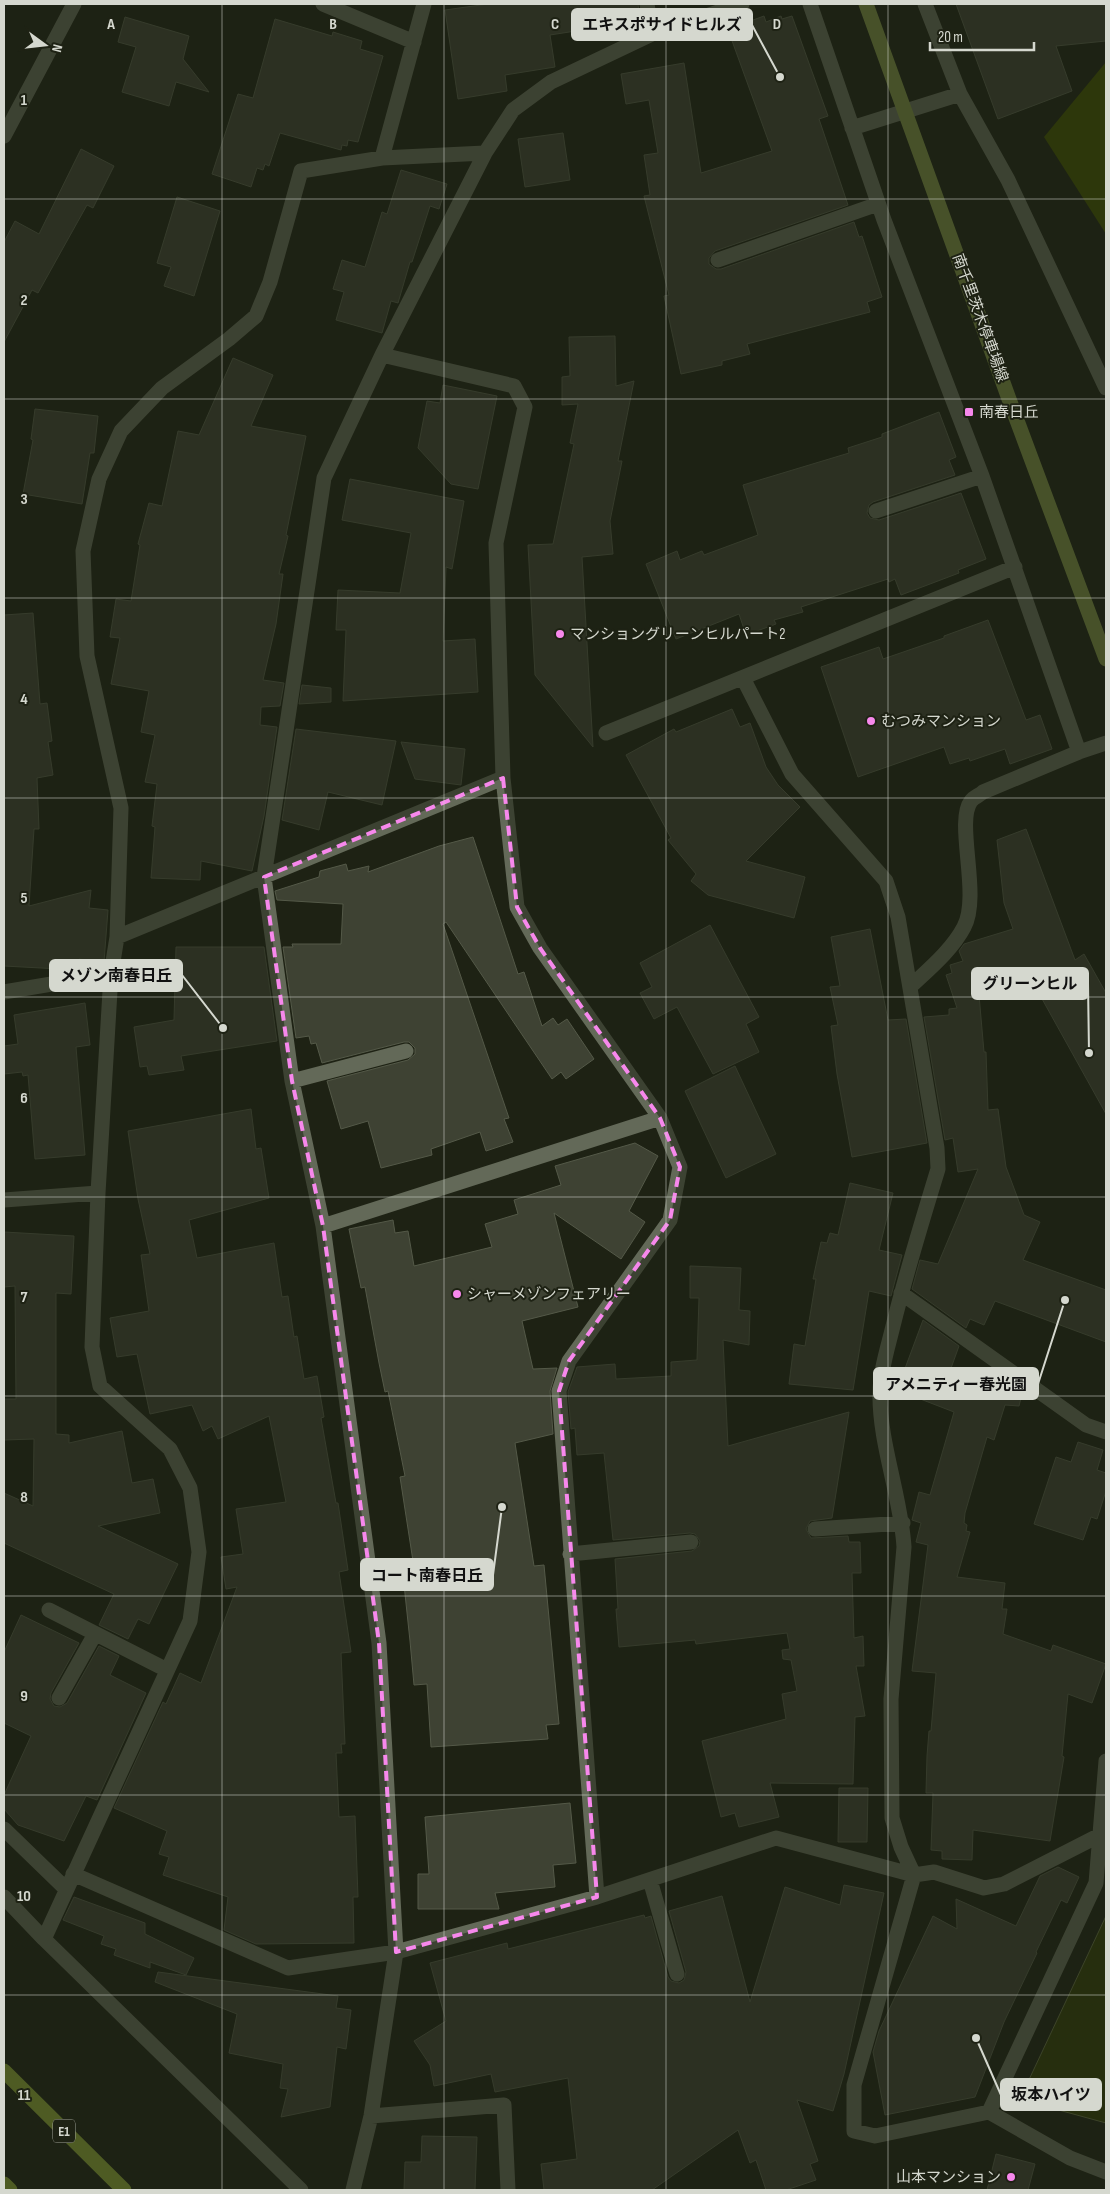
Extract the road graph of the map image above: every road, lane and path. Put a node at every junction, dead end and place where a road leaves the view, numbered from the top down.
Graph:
1 (74, 4) edge
2 (323, 4) edge
3 (424, 4) edge
4 (648, 4) edge
5 (742, 4) edge
6 (810, 4) edge
7 (866, 4) edge
8 (925, 4) edge
9 (652, 34) junction
10 (414, 42) junction
11 (960, 94) junction
12 (905, 112) junction
13 (852, 128) junction
14 (4, 136) edge
15 (484, 153) junction
16 (382, 158) junction
17 (878, 204) junction
18 (718, 260) dead end
19 (382, 356) junction
20 (1106, 388) edge
21 (982, 476) junction
22 (876, 512) dead end
23 (1014, 567) junction
24 (1106, 659) edge
25 (742, 678) junction
26 (606, 733) dead end
27 (1106, 743) edge
28 (1079, 752) junction
29 (503, 778) junction
30 (264, 877) junction
31 (117, 937) junction
32 (111, 974) junction
33 (910, 987) junction
34 (4, 992) edge
35 (406, 1051) dead end
36 (292, 1081) junction
37 (660, 1118) junction
38 (98, 1193) junction
39 (4, 1200) edge
40 (323, 1226) junction
41 (901, 1293) junction
42 (1106, 1432) edge
43 (903, 1523) junction
44 (814, 1529) dead end
45 (691, 1542) dead end
46 (570, 1554) junction
47 (49, 1610) dead end
48 (95, 1634) junction
49 (167, 1670) junction
50 (59, 1698) dead end
51 (1106, 1762) edge
52 (4, 1829) edge
53 (1100, 1835) junction
54 (73, 1874) junction
55 (914, 1876) junction
56 (650, 1880) junction
57 (66, 1889) junction
58 (4, 1897) edge
59 (597, 1897) junction
60 (44, 1939) junction
61 (396, 1952) junction
62 (677, 1974) dead end
63 (4, 2071) edge
64 (989, 2112) junction
65 (370, 2116) junction
66 (1106, 2172) edge
67 (4, 2184) edge
68 (10, 2190) edge
69 (124, 2190) edge
70 (301, 2190) edge
71 (353, 2190) edge
72 (508, 2190) edge

1 - 14 street
2 - 10 street
3 - 10 street
4 - 9 street
5 - 9 street
6 - 13 street
7 - 12 main road, 南千里茨木停車場線
8 - 11 street
9 - 15 street
10 - 16 street
11 - 12 street
11 - 20 street
12 - 13 street
12 - 24 main road, 南千里茨木停車場線
13 - 17 street
15 - 16 street
15 - 19 street
16 - 31 street
17 - 18 street
17 - 21 street
19 - 29 street
19 - 30 street
21 - 22 street
21 - 23 street
23 - 25 street
23 - 28 street
25 - 26 street
25 - 33 street
27 - 28 street
28 - 33 street
29 - 30 street
29 - 37 street
30 - 31 street
30 - 36 street
31 - 32 street
32 - 34 street
32 - 38 street
33 - 41 street
35 - 36 street
36 - 40 street
37 - 40 street
37 - 46 street
38 - 39 street
38 - 49 street
40 - 61 street
41 - 42 street
41 - 43 street
43 - 44 street
43 - 55 street
45 - 46 street
46 - 59 street
47 - 48 street
48 - 49 street
48 - 50 street
49 - 54 street
51 - 53 street
52 - 57 street
53 - 55 street
53 - 64 street
54 - 57 street
54 - 61 street
55 - 56 street
55 - 64 street
56 - 59 street
56 - 62 street
57 - 60 street
58 - 60 street
59 - 61 street
60 - 70 street
61 - 65 street
63 - 69 highway, E1
64 - 66 street
65 - 71 street
65 - 72 street
67 - 68 highway

